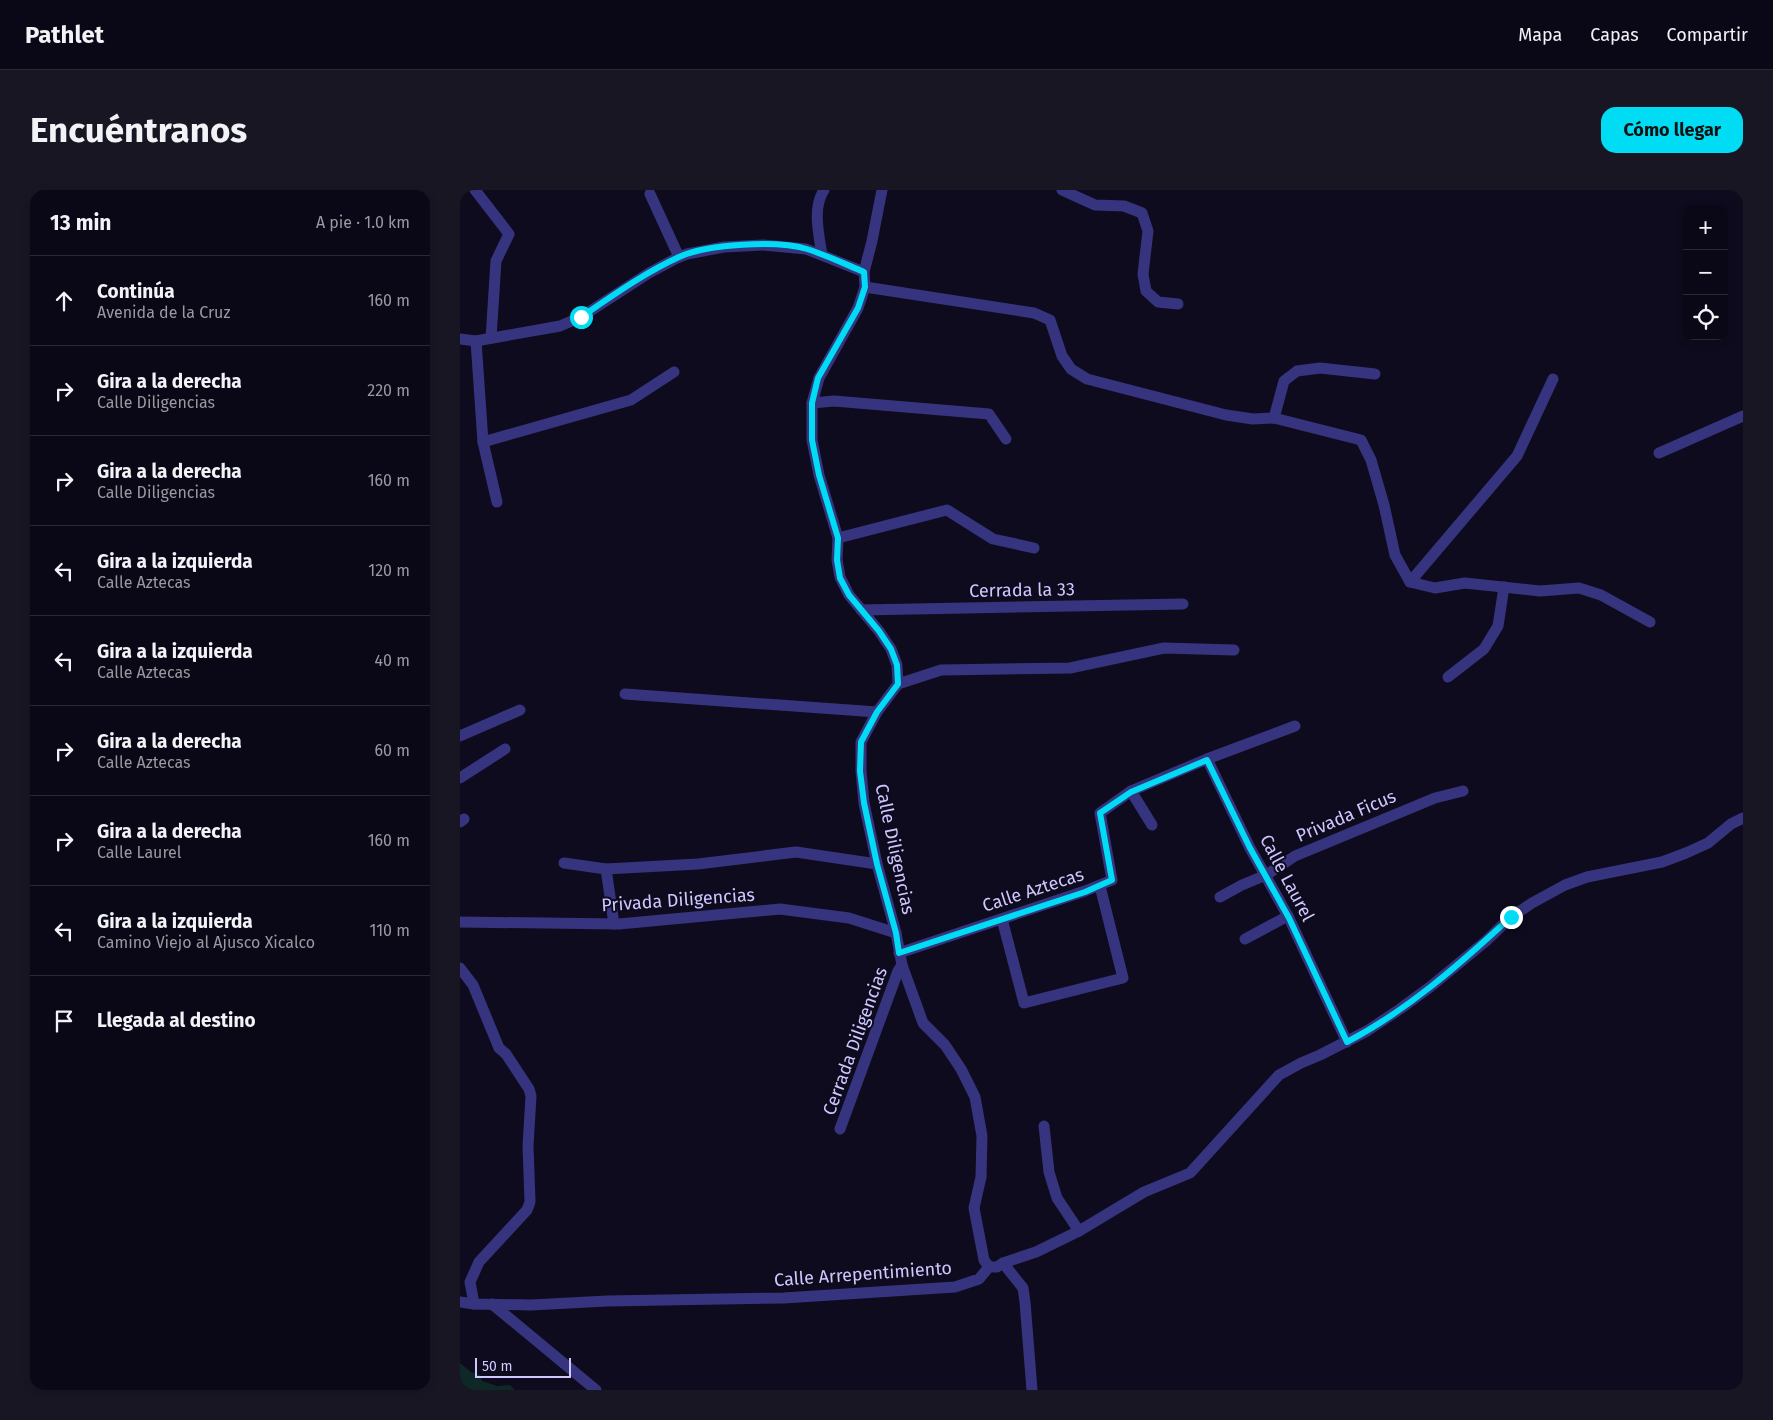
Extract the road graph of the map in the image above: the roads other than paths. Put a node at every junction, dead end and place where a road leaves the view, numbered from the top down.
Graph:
1 (476, 190) edge
2 (824, 190) edge
3 (882, 190) edge
4 (1062, 190) edge
5 (650, 194) dead end
6 (822, 255) junction
7 (679, 257) junction
8 (864, 272) junction
9 (865, 287) junction
10 (1178, 304) dead end
11 (491, 338) junction
12 (460, 339) edge
13 (476, 341) junction
14 (674, 372) dead end
15 (1375, 374) dead end
16 (1552, 379) dead end
17 (812, 403) junction
18 (1743, 416) edge
19 (1274, 418) junction
20 (1006, 439) dead end
21 (483, 442) junction
22 (1659, 452) dead end
23 (497, 502) dead end
24 (838, 538) junction
25 (1034, 548) dead end
26 (1410, 582) junction
27 (1504, 587) junction
28 (1183, 604) dead end
29 (861, 610) junction
30 (1650, 622) dead end
31 (1234, 650) dead end
32 (1448, 677) dead end
33 (898, 684) junction
34 (625, 694) dead end
35 (520, 710) dead end
36 (877, 712) junction
37 (1295, 726) dead end
38 (460, 736) edge
39 (505, 749) dead end
40 (1207, 760) junction
41 (460, 778) edge
42 (1131, 792) junction
43 (1463, 792) dead end
44 (1743, 818) edge
45 (1152, 825) dead end
46 (564, 863) dead end
47 (877, 864) junction
48 (606, 869) junction
49 (1266, 875) junction
50 (1100, 886) junction
51 (1220, 897) dead end
52 (1288, 916) junction
53 (1002, 919) junction
54 (460, 922) edge
55 (614, 924) junction
56 (896, 933) junction
57 (1245, 939) dead end
58 (899, 953) junction
59 (902, 965) junction
60 (460, 968) edge
61 (1347, 1042) junction
62 (1044, 1126) dead end
63 (840, 1129) dead end
64 (1079, 1231) junction
65 (1003, 1263) junction
66 (989, 1267) junction
67 (460, 1302) edge
68 (474, 1304) junction
69 (492, 1304) junction
70 (596, 1390) edge
71 (1032, 1390) edge

1 - 11 street
2 - 6 street
3 - 8 street
4 - 10 street
5 - 7 street
6 - 7 street
6 - 8 street
7 - 11 street
8 - 9 street
9 - 17 street
9 - 19 street
11 - 13 street
12 - 13 street
13 - 21 street
14 - 21 street
15 - 19 street
16 - 26 street
17 - 20 street
17 - 24 street
18 - 22 street
19 - 26 street
21 - 23 street
24 - 25 street
24 - 29 street
26 - 27 street
27 - 30 street
27 - 32 street
28 - 29 street, Cerrada la 33
29 - 33 street
31 - 33 street
33 - 36 street, Calle Diligencias
34 - 36 street
35 - 38 street
36 - 47 street, Calle Diligencias
37 - 40 street, Calle Aztecas
39 - 41 street
40 - 42 street, Calle Aztecas
40 - 49 street, Calle Laurel
42 - 45 street
42 - 50 street, Calle Aztecas
43 - 49 street, Privada Ficus
44 - 61 street, Calle Arrepentimiento
46 - 48 street
47 - 48 street
47 - 56 street, Calle Diligencias
48 - 55 street
49 - 51 street, Privada Ficus
49 - 52 street, Calle Laurel
50 - 53 street, Calle Aztecas
50 - 53 street
52 - 57 street
52 - 61 street, Calle Laurel
53 - 58 street, Calle Aztecas
54 - 55 street, Privada Diligencias
55 - 56 street, Privada Diligencias
56 - 58 street, Calle Diligencias
58 - 59 street, Calle Diligencias
59 - 63 street, Cerrada Diligencias
59 - 66 street, Calle Diligencias
60 - 68 street
61 - 64 street, Calle Arrepentimiento
62 - 64 street
64 - 65 street, Calle Arrepentimiento
65 - 66 street, Calle Arrepentimiento
65 - 71 street
66 - 69 street, Calle Arrepentimiento
67 - 68 street, Calle Arrepentimiento
68 - 69 street, Calle Arrepentimiento
69 - 70 street

